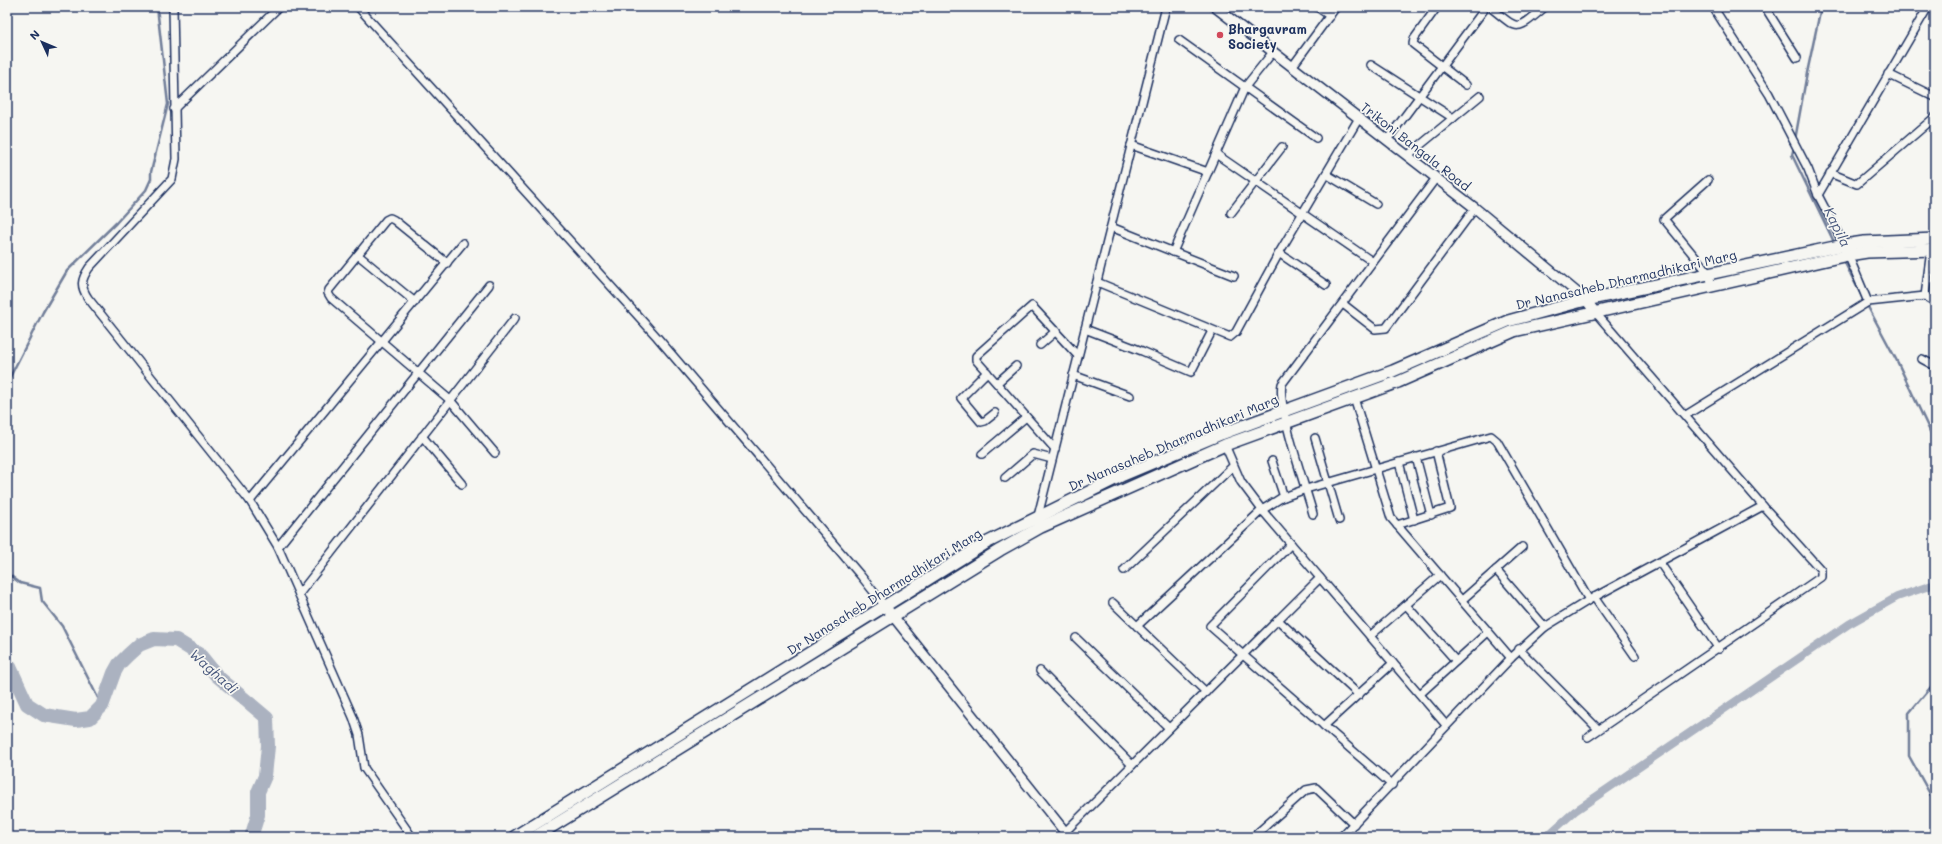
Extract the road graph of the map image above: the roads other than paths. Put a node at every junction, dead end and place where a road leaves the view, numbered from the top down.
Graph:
1 (173, 7) edge
2 (279, 7) edge
3 (358, 7) edge
4 (1166, 7) edge
5 (1215, 7) edge
6 (1317, 7) edge
7 (1336, 7) edge
8 (1437, 7) edge
9 (1486, 7) edge
10 (1490, 7) edge
11 (1545, 7) edge
12 (1713, 7) edge
13 (1766, 7) edge
14 (1928, 7) edge
15 (1330, 16) junction
16 (1179, 40) dead end
17 (1273, 52) junction
18 (1797, 58) dead end
19 (1371, 65) dead end
20 (1292, 67) junction
21 (1441, 67) junction
22 (1888, 74) junction
23 (1466, 85) dead end
24 (1245, 87) junction
25 (1420, 96) junction
26 (1480, 96) dead end
27 (1935, 97) edge
28 (174, 109) junction
29 (1935, 117) edge
30 (1358, 118) junction
31 (1453, 118) junction
32 (1316, 138) dead end
33 (1387, 140) junction
34 (1131, 145) junction
35 (1282, 147) dead end
36 (1216, 154) junction
37 (1407, 156) junction
38 (1208, 172) junction
39 (1830, 173) junction
40 (1326, 174) junction
41 (1436, 178) junction
42 (1708, 180) dead end
43 (1256, 181) junction
44 (1818, 195) junction
45 (1376, 204) dead end
46 (1475, 208) junction
47 (1231, 213) dead end
48 (1303, 213) junction
49 (1111, 227) junction
50 (1935, 239) edge
51 (464, 243) dead end
52 (1846, 250) junction
53 (1933, 250) edge
54 (1173, 252) junction
55 (1279, 253) junction
56 (358, 255) junction
57 (1373, 262) junction
58 (447, 263) junction
59 (1709, 274) junction
60 (1234, 276) dead end
61 (1097, 282) junction
62 (490, 285) dead end
63 (1326, 285) dead end
64 (1712, 286) junction
65 (1925, 296) junction
66 (1586, 300) junction
67 (414, 302) junction
68 (1868, 302) junction
69 (1935, 302) edge
70 (1343, 304) junction
71 (1595, 312) junction
72 (515, 318) dead end
73 (1085, 329) junction
74 (1056, 331) junction
75 (1212, 331) junction
76 (382, 341) junction
77 (1040, 346) dead end
78 (1078, 356) junction
79 (1922, 359) dead end
80 (1016, 366) dead end
81 (1935, 366) edge
82 (419, 372) junction
83 (987, 372) junction
84 (1074, 375) junction
85 (997, 383) junction
86 (1130, 396) dead end
87 (1354, 398) junction
88 (450, 400) junction
89 (1284, 410) junction
90 (995, 414) dead end
91 (1686, 416) junction
92 (1026, 417) junction
93 (1287, 422) junction
94 (1221, 434) junction
95 (422, 436) junction
96 (1315, 438) dead end
97 (1225, 445) junction
98 (1055, 450) junction
99 (1436, 451) junction
100 (495, 453) dead end
101 (982, 454) dead end
102 (1416, 457) junction
103 (1052, 459) junction
104 (1272, 460) dead end
105 (1399, 462) junction
106 (1233, 466) junction
107 (1375, 468) junction
108 (1005, 478) dead end
109 (1327, 483) junction
110 (462, 484) dead end
111 (1306, 489) junction
112 (1284, 497) junction
113 (250, 501) junction
114 (1763, 506) junction
115 (1262, 510) junction
116 (1314, 514) dead end
117 (1431, 515) junction
118 (1038, 516) junction
119 (1339, 520) dead end
120 (1414, 520) junction
121 (1397, 525) junction
122 (1041, 527) junction
123 (1291, 544) junction
124 (278, 547) junction
125 (1522, 547) dead end
126 (1660, 563) junction
127 (1124, 570) dead end
128 (1496, 570) junction
129 (1440, 575) junction
130 (1320, 578) junction
131 (299, 594) junction
132 (1592, 598) junction
133 (1462, 600) junction
134 (1113, 603) dead end
135 (1406, 605) junction
136 (885, 606) junction
137 (892, 616) junction
138 (1278, 620) junction
139 (1137, 626) junction
140 (1545, 628) junction
141 (1488, 632) junction
142 (1370, 636) junction
143 (1076, 638) dead end
144 (1519, 649) junction
145 (1719, 649) junction
146 (1243, 655) junction
147 (1635, 656) dead end
148 (1511, 658) junction
149 (1456, 661) junction
150 (1394, 663) junction
151 (1040, 671) dead end
152 (1206, 692) junction
153 (1359, 694) junction
154 (1420, 694) junction
155 (1446, 725) junction
156 (1324, 726) junction
157 (1170, 728) junction
158 (1598, 729) junction
159 (1588, 737) dead end
160 (1132, 765) junction
161 (1392, 785) junction
162 (1354, 824) junction
163 (1067, 834) edge
164 (412, 837) edge
165 (514, 837) edge
166 (535, 837) edge
167 (1253, 837) edge
168 (1341, 837) edge

1 - 28 street
2 - 28 street
3 - 136 street
4 - 34 street
5 - 17 street, Trikoni Bangala Road
6 - 15 street
7 - 15 street
8 - 21 street
9 - 21 street
10 - 11 street
12 - 44 street
13 - 18 street
14 - 22 street
15 - 20 street
16 - 24 street
17 - 20 street, Trikoni Bangala Road
17 - 24 street
19 - 25 street
20 - 30 street, Trikoni Bangala Road
21 - 23 street
21 - 25 street
22 - 27 street
22 - 39 street
24 - 32 street
24 - 36 street
25 - 31 street
25 - 33 street
26 - 31 street
28 - 113 street
29 - 39 street
30 - 33 street, Trikoni Bangala Road
30 - 40 street
31 - 37 street
33 - 37 street, Trikoni Bangala Road
34 - 38 street
34 - 49 street
35 - 43 street
36 - 38 street
36 - 43 street
37 - 41 street, Trikoni Bangala Road
38 - 54 street
39 - 44 street
40 - 45 street
40 - 48 street
41 - 46 street, Trikoni Bangala Road
41 - 57 street
42 - 59 street
43 - 47 street
43 - 48 street
44 - 52 street
46 - 66 street, Trikoni Bangala Road
46 - 70 street
48 - 55 street
48 - 57 street
49 - 54 street
49 - 61 street
50 - 52 main road, Dr Nanasaheb Dharmadhikari Marg
51 - 58 street
52 - 53 main road, Dr Nanasaheb Dharmadhikari Marg
52 - 59 main road, Dr Nanasaheb Dharmadhikari Marg
52 - 64 main road, Dr Nanasaheb Dharmadhikari Marg
52 - 68 street
53 - 65 street
54 - 60 street
55 - 63 street
55 - 75 street
56 - 58 street
56 - 67 street
56 - 76 street
57 - 70 street
58 - 67 street
59 - 64 street
59 - 66 main road, Dr Nanasaheb Dharmadhikari Marg
61 - 73 street
61 - 75 street
62 - 82 street
64 - 71 main road, Dr Nanasaheb Dharmadhikari Marg
65 - 68 street
65 - 69 street
66 - 71 street, Trikoni Bangala Road
66 - 89 main road, Dr Nanasaheb Dharmadhikari Marg
67 - 76 street
68 - 91 street
70 - 89 street
71 - 87 main road, Dr Nanasaheb Dharmadhikari Marg
71 - 91 street
72 - 88 street
73 - 75 street
73 - 78 street
74 - 77 street
74 - 78 street
74 - 83 street
76 - 82 street
76 - 113 street
78 - 84 street
79 - 81 street
80 - 85 street
82 - 88 street
82 - 124 street
83 - 85 street
83 - 90 street
84 - 86 street
84 - 98 street
85 - 92 street
87 - 93 main road, Dr Nanasaheb Dharmadhikari Marg
87 - 107 street
88 - 95 street
88 - 100 street
89 - 93 street
89 - 94 main road, Dr Nanasaheb Dharmadhikari Marg
91 - 114 street
92 - 98 street
92 - 101 street
93 - 97 main road, Dr Nanasaheb Dharmadhikari Marg
93 - 111 street
94 - 97 street
94 - 118 main road, Dr Nanasaheb Dharmadhikari Marg
95 - 110 street
95 - 131 street
96 - 109 street
97 - 106 street
97 - 122 main road, Dr Nanasaheb Dharmadhikari Marg
98 - 103 street
99 - 102 street
99 - 117 street
99 - 132 street
102 - 105 street
102 - 117 street
103 - 108 street
103 - 118 street
104 - 112 street
105 - 107 street
105 - 120 street
106 - 115 street
106 - 127 street
107 - 109 street
107 - 121 street
109 - 111 street
109 - 119 street
111 - 112 street
111 - 116 street
112 - 115 street
113 - 124 street
114 - 126 street
114 - 145 street
115 - 123 street
115 - 139 street
117 - 120 street
118 - 122 street
118 - 136 main road, Dr Nanasaheb Dharmadhikari Marg
120 - 121 street
121 - 129 street
122 - 137 main road, Dr Nanasaheb Dharmadhikari Marg
123 - 130 street
123 - 146 street
124 - 131 street
125 - 128 street
126 - 132 street
126 - 145 street
128 - 133 street
128 - 140 street
129 - 133 street
129 - 135 street
130 - 138 street
130 - 142 street
131 - 164 street
132 - 140 street
132 - 147 street
133 - 141 street
134 - 139 street
135 - 142 street
135 - 149 street
136 - 137 street
136 - 165 main road, Dr Nanasaheb Dharmadhikari Marg
137 - 163 street
137 - 166 main road, Dr Nanasaheb Dharmadhikari Marg
138 - 146 street
138 - 153 street
139 - 152 street
140 - 144 street
141 - 148 street
141 - 149 street
142 - 150 street
143 - 157 street
144 - 148 street
144 - 158 street
145 - 158 street
146 - 152 street
146 - 156 street
148 - 155 street
149 - 154 street
150 - 153 street
150 - 154 street
151 - 160 street
152 - 157 street
153 - 156 street
154 - 155 street
155 - 161 street
156 - 161 street
157 - 160 street
158 - 159 street
160 - 163 street
161 - 162 street
162 - 167 street
162 - 168 street

